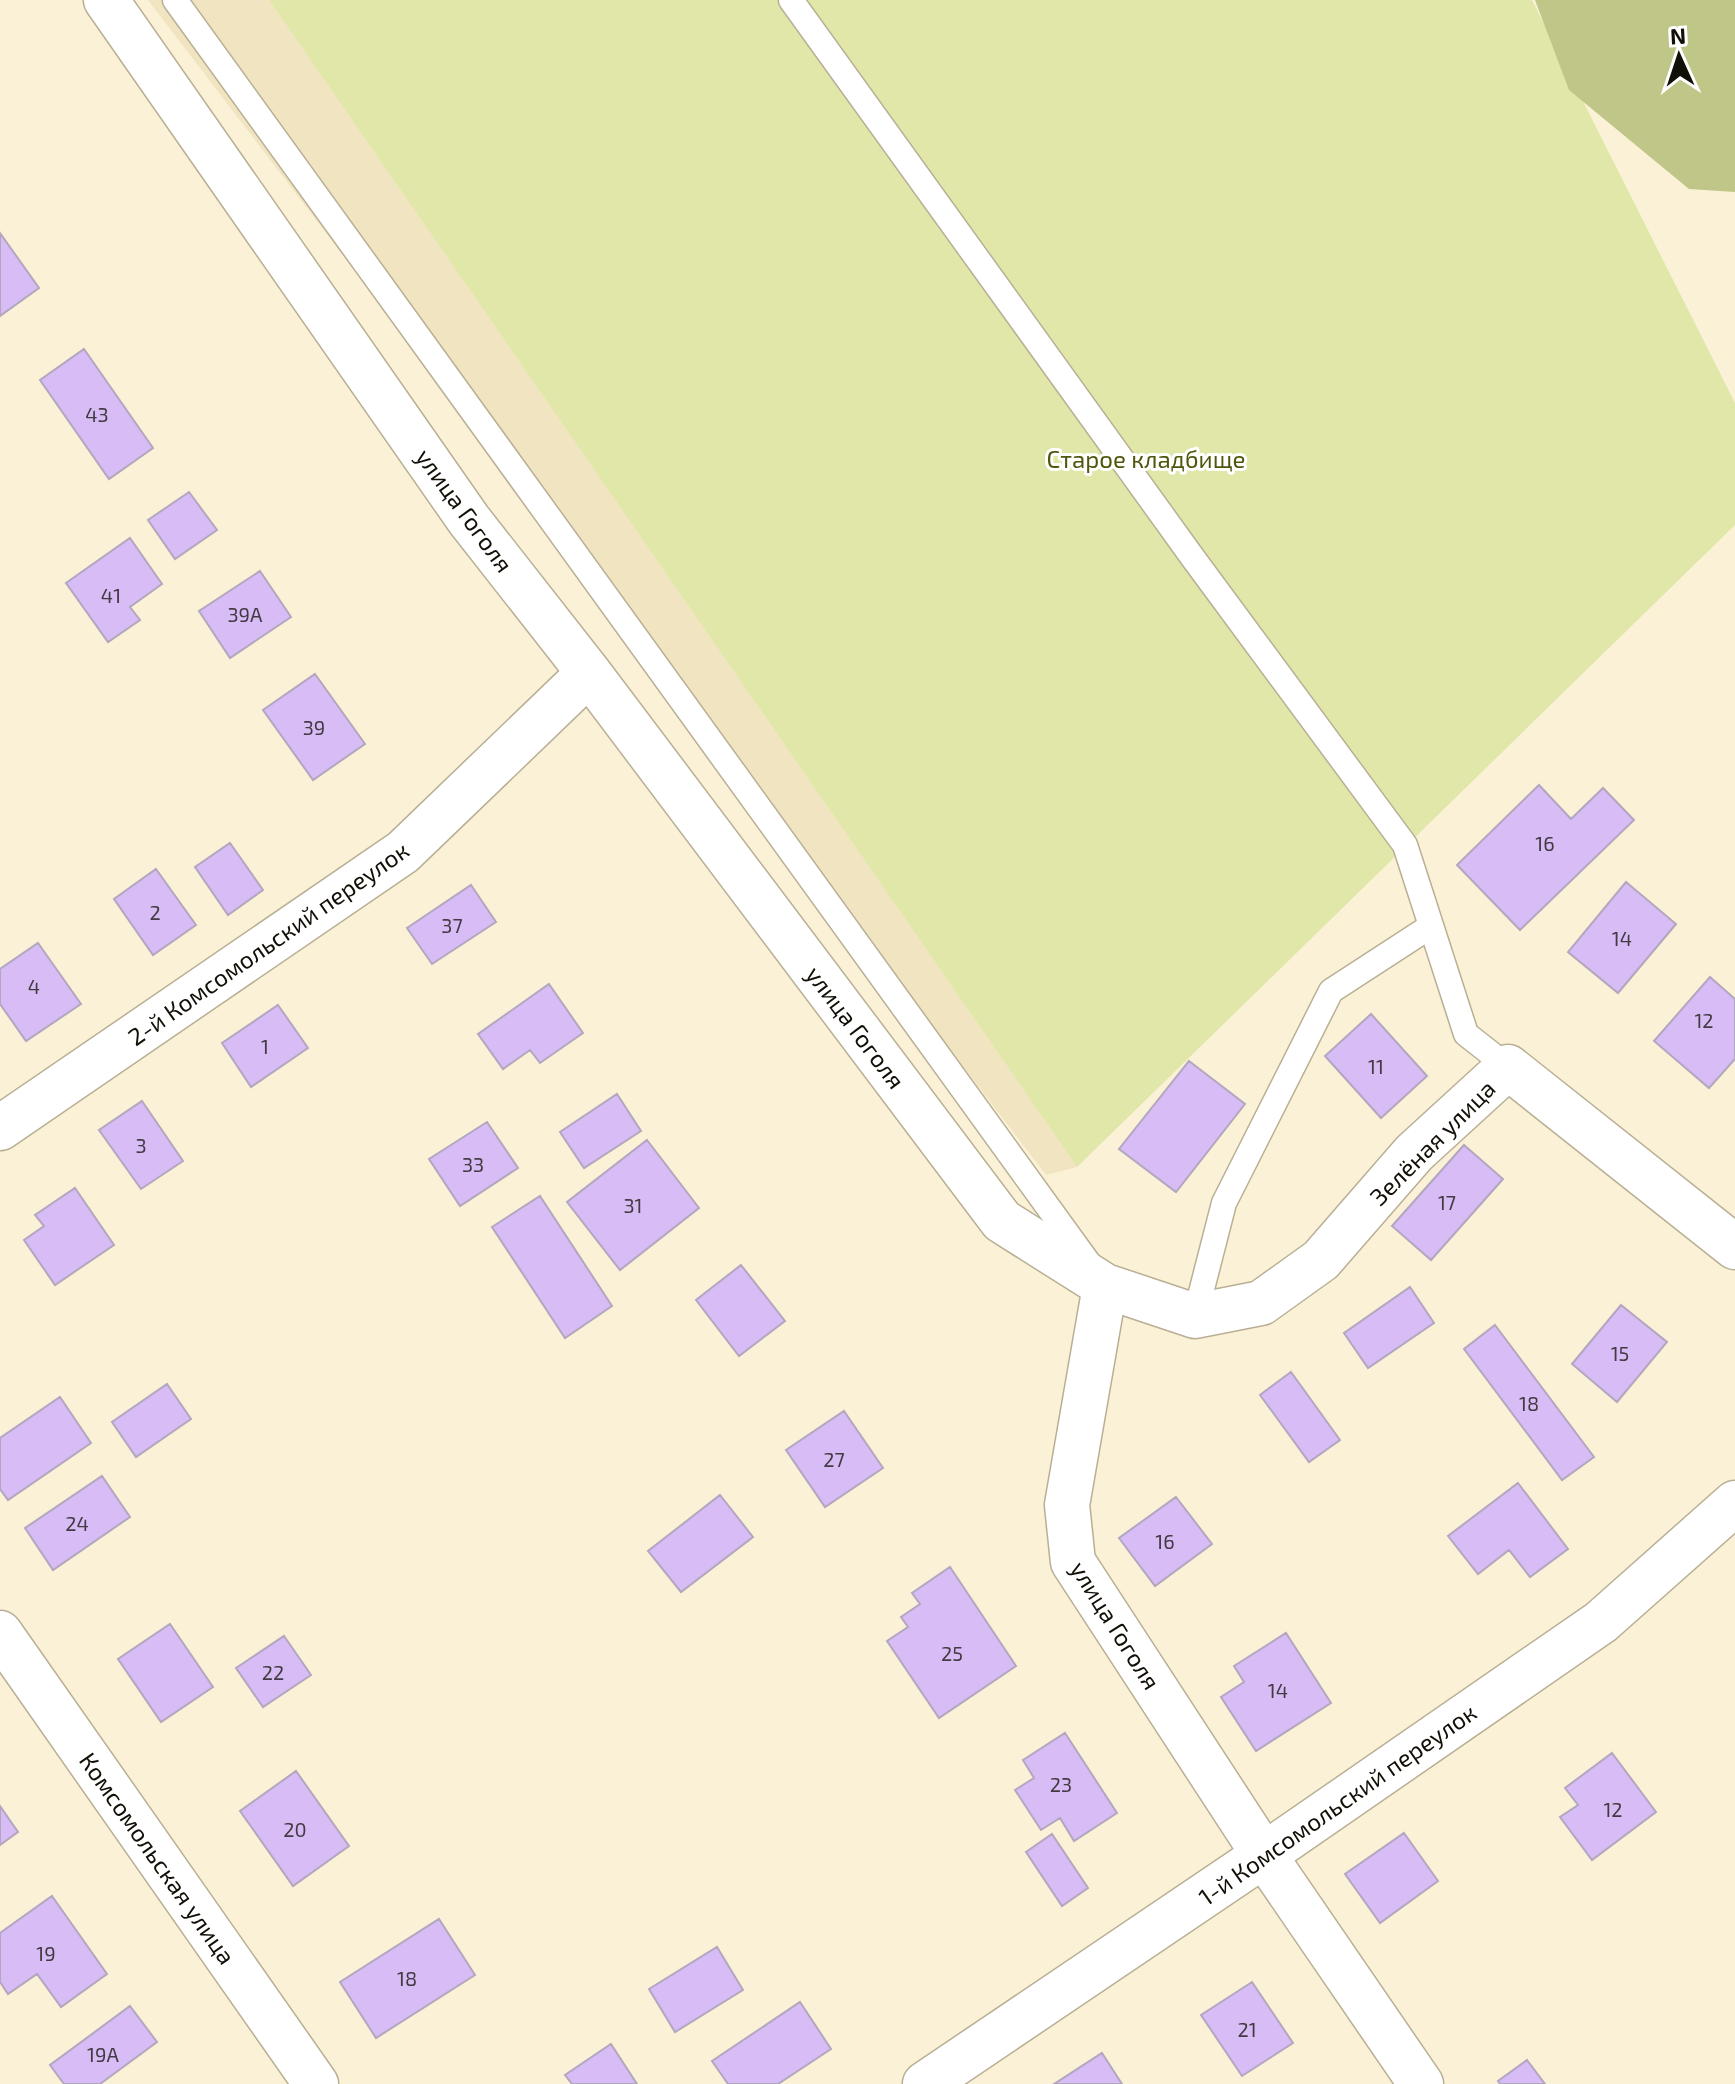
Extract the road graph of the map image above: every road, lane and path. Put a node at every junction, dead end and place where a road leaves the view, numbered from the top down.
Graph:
1 (106, 0) edge
2 (175, 0) edge
3 (791, 0) edge
4 (589, 673) junction
5 (1431, 926) junction
6 (1508, 1067) junction
7 (0, 1128) edge
8 (1735, 1247) edge
9 (1105, 1286) junction
10 (1195, 1316) junction
11 (1735, 1503) edge
12 (0, 1633) edge
13 (1264, 1855) junction
14 (316, 2084) edge
15 (925, 2084) edge
16 (1421, 2084) edge

1 - 4 street, улица Гоголя
2 - 9 lane
3 - 5 lane
4 - 7 street, 2-й Комсомольский переулок
4 - 9 street, улица Гоголя
5 - 6 lane
5 - 10 lane
6 - 8 street, Зелёная улица
6 - 10 street, Зелёная улица
9 - 10 street, Зелёная улица
9 - 13 street, улица Гоголя
11 - 13 street, 1-й Комсомольский переулок
12 - 14 street, Комсомольская улица
13 - 15 street, 1-й Комсомольский переулок
13 - 16 street, улица Гоголя

